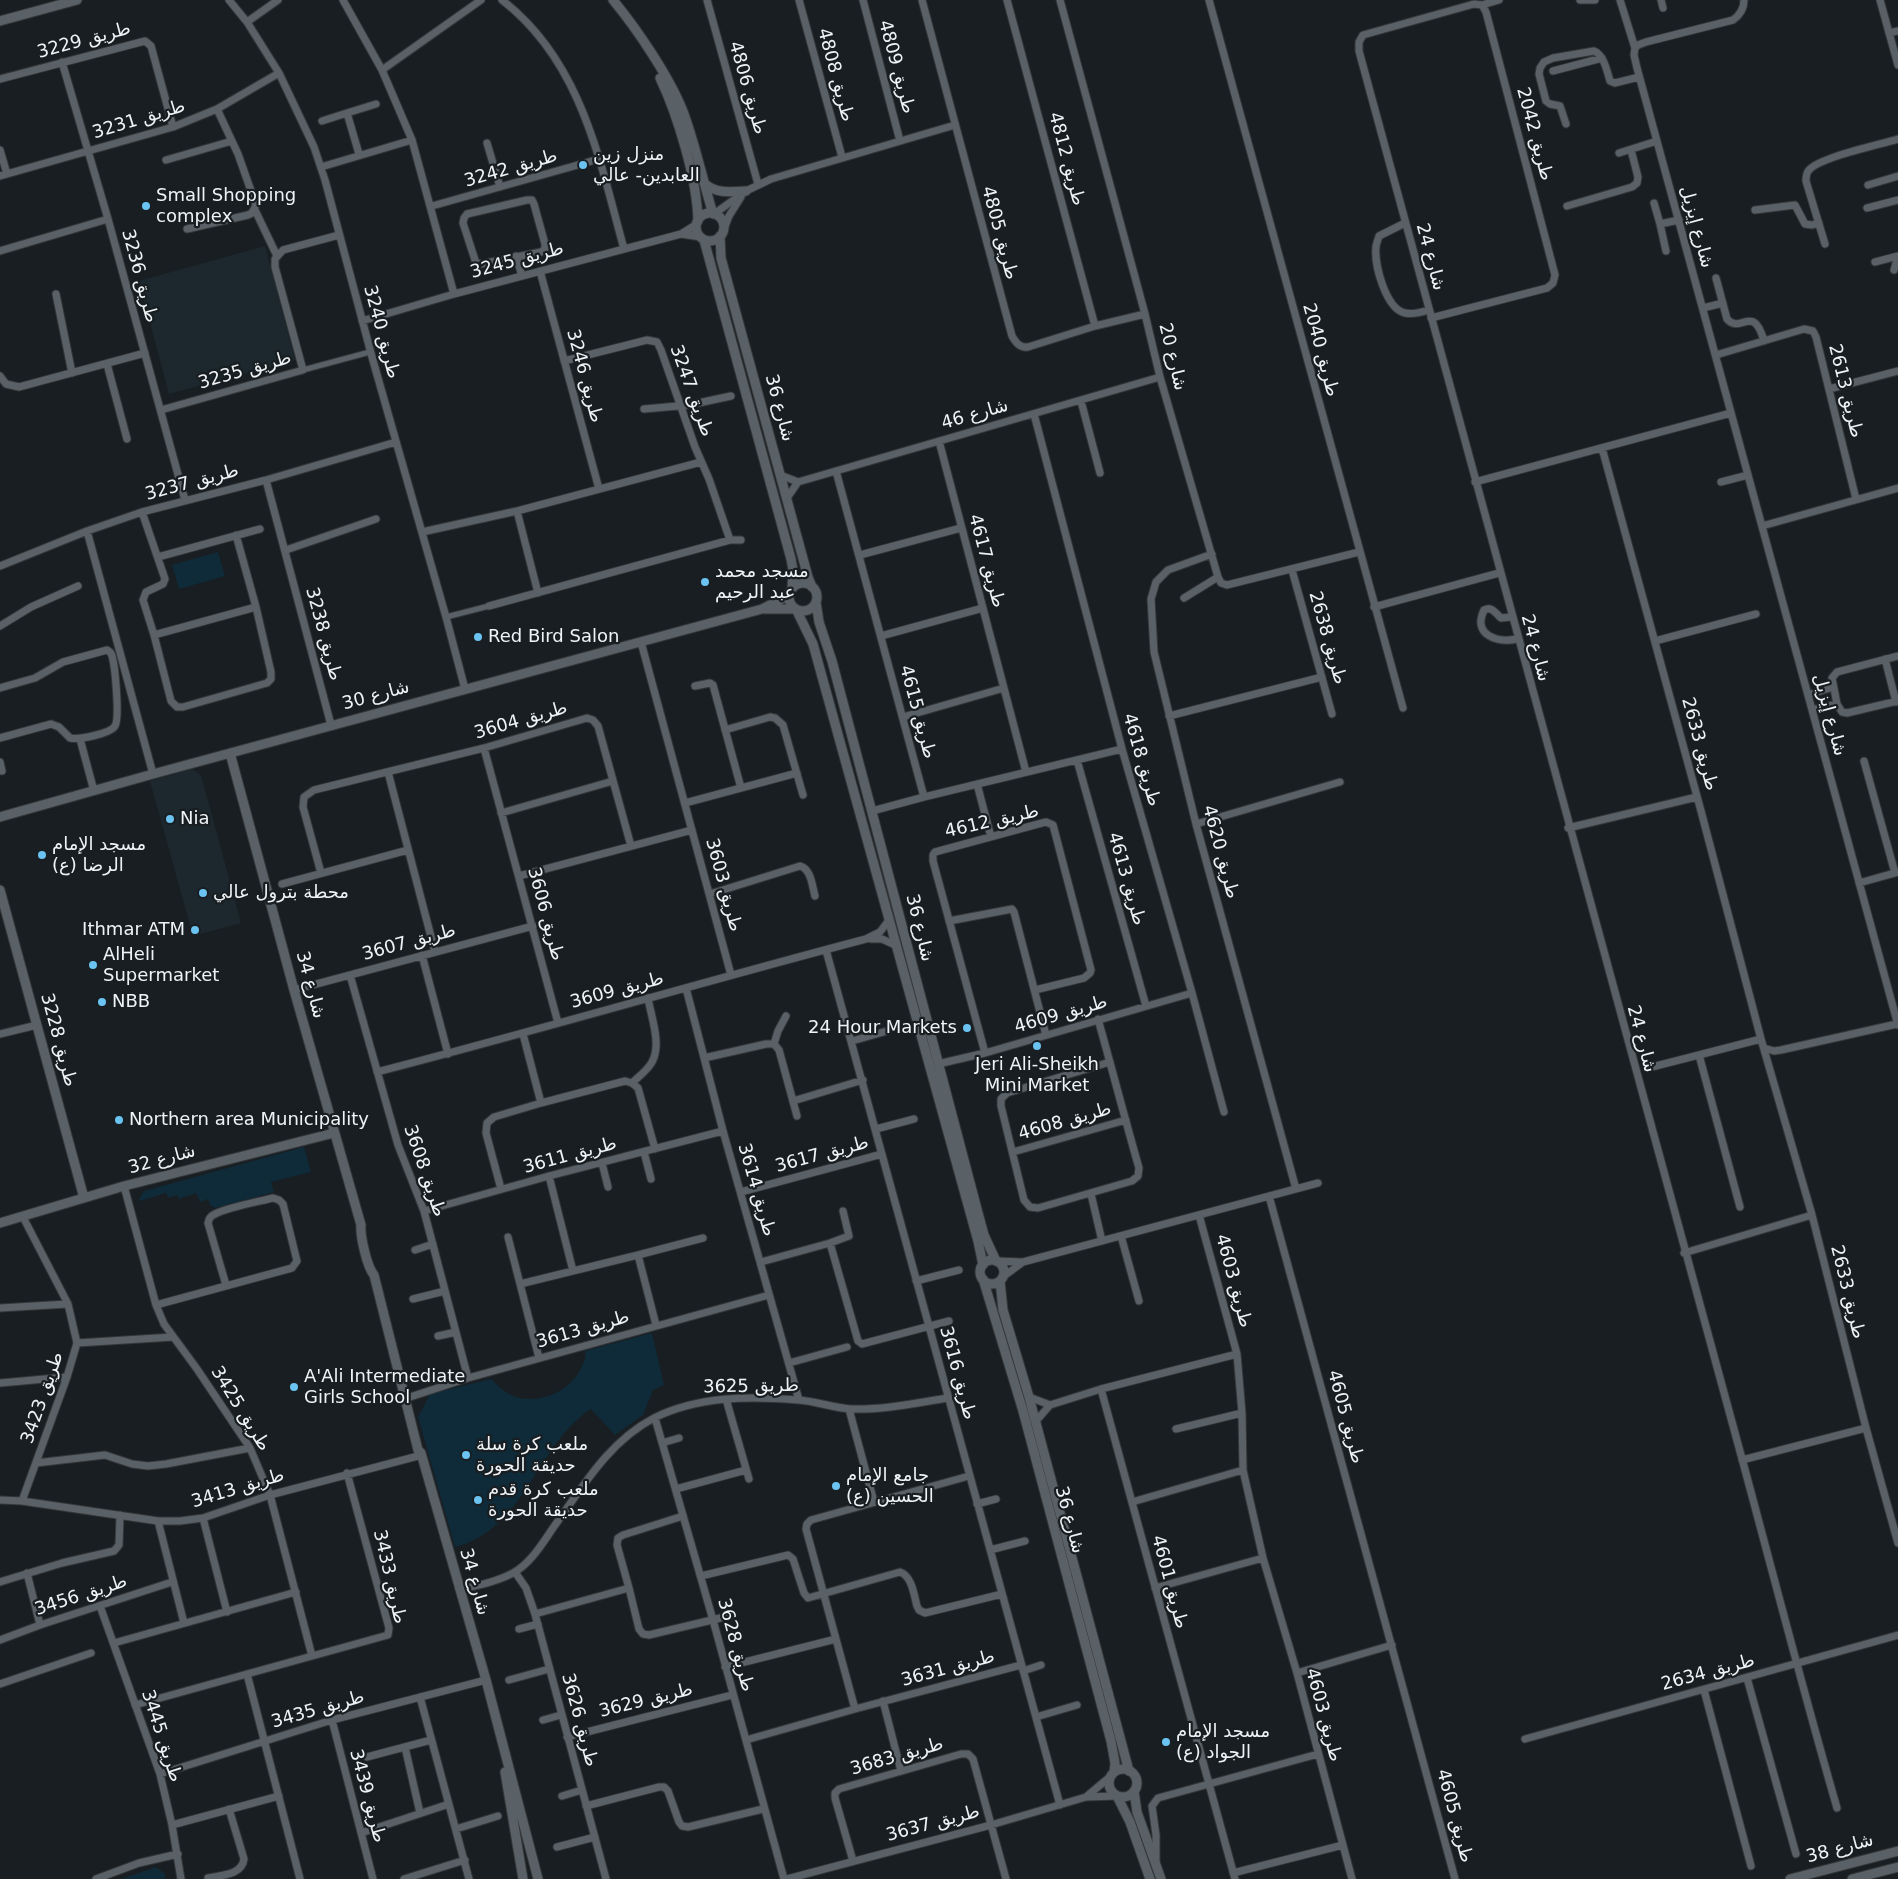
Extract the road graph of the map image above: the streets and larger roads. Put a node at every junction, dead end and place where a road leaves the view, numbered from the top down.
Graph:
1 (77, 0) edge
2 (229, 0) edge
3 (278, 0) edge
4 (343, 0) edge
5 (481, 0) edge
6 (502, 0) edge
7 (613, 0) edge
8 (707, 0) edge
9 (799, 0) edge
10 (863, 0) edge
11 (922, 0) edge
12 (1007, 0) edge
13 (1060, 0) edge
14 (1209, 0) edge
15 (1499, 0) edge
16 (1580, 0) edge
17 (1594, 0) edge
18 (1620, 0) edge
19 (1744, 0) edge
20 (1880, 0) edge
21 (1482, 5) junction
22 (0, 21) edge
23 (248, 22) junction
24 (1898, 30) edge
25 (1889, 33) junction
26 (640, 37) junction
27 (1635, 48) junction
28 (1602, 58) junction
29 (62, 62) junction
30 (1898, 65) edge
31 (382, 70) junction
32 (1553, 71) dead end
33 (279, 73) junction
34 (1639, 76) junction
35 (0, 79) edge
36 (376, 104) dead end
37 (217, 109) junction
38 (347, 113) junction
39 (322, 120) dead end
40 (1566, 124) dead end
41 (955, 125) junction
42 (174, 127) junction
43 (1898, 139) edge
44 (412, 140) junction
45 (232, 141) junction
46 (900, 141) junction
47 (1657, 141) junction
48 (488, 143) dead end
49 (0, 150) edge
50 (1632, 150) junction
51 (88, 151) junction
52 (1619, 153) dead end
53 (359, 154) junction
54 (842, 158) junction
55 (166, 160) dead end
56 (599, 160) junction
57 (321, 167) junction
58 (4, 175) edge
59 (1898, 176) edge
60 (703, 182) junction
61 (758, 184) junction
62 (1868, 185) dead end
63 (500, 187) junction
64 (746, 191) junction
65 (1898, 200) edge
66 (1654, 203) dead end
67 (432, 206) junction
68 (1567, 206) dead end
69 (1867, 208) dead end
70 (255, 210) junction
71 (1755, 210) dead end
72 (713, 214) junction
73 (108, 219) junction
74 (1678, 220) junction
75 (698, 222) junction
76 (1405, 223) junction
77 (1820, 223) junction
78 (1660, 224) junction
79 (187, 230) dead end
80 (722, 233) junction
81 (681, 234) junction
82 (339, 235) junction
83 (702, 238) junction
84 (1825, 244) dead end
85 (624, 249) junction
86 (0, 251) edge
87 (1666, 251) dead end
88 (277, 256) junction
89 (516, 256) junction
90 (1898, 256) edge
91 (1875, 262) dead end
92 (1894, 270) dead end
93 (540, 271) junction
94 (522, 276) junction
95 (1716, 278) dead end
96 (56, 294) dead end
97 (454, 294) junction
98 (1723, 304) junction
99 (1703, 308) junction
100 (1146, 314) junction
101 (1430, 314) junction
102 (362, 321) junction
103 (1095, 326) junction
104 (1764, 341) junction
105 (370, 352) junction
106 (145, 353) junction
107 (1716, 354) junction
108 (564, 361) junction
109 (107, 364) junction
110 (303, 370) junction
111 (1898, 370) edge
112 (72, 373) junction
113 (0, 376) edge
114 (1160, 377) junction
115 (1829, 389) junction
116 (731, 396) dead end
117 (1081, 401) junction
118 (680, 405) junction
119 (644, 409) dead end
120 (161, 410) junction
121 (1732, 413) junction
122 (1034, 414) junction
123 (128, 440) dead end
124 (939, 441) junction
125 (396, 442) junction
126 (1602, 448) junction
127 (701, 462) junction
128 (836, 471) junction
129 (1100, 473) dead end
130 (1748, 475) junction
131 (780, 476) junction
132 (266, 480) junction
133 (798, 482) junction
134 (1475, 482) junction
135 (1721, 482) dead end
136 (1898, 488) edge
137 (599, 489) junction
138 (787, 498) junction
139 (1856, 499) junction
140 (185, 500) junction
141 (517, 511) junction
142 (142, 512) junction
143 (376, 519) dead end
144 (1762, 526) junction
145 (961, 528) junction
146 (260, 529) dead end
147 (87, 531) junction
148 (422, 532) junction
149 (236, 535) junction
150 (730, 540) junction
151 (741, 540) dead end
152 (286, 550) junction
153 (1359, 552) junction
154 (1212, 554) junction
155 (860, 555) junction
156 (158, 557) junction
157 (1, 563) edge
158 (1292, 570) junction
159 (1499, 573) junction
160 (1218, 577) junction
161 (78, 586) dead end
162 (812, 587) junction
163 (790, 590) junction
164 (538, 594) junction
165 (1184, 598) dead end
166 (816, 602) junction
167 (489, 606) joint
168 (1374, 607) junction
169 (256, 608) junction
170 (983, 608) junction
171 (762, 609) junction
172 (796, 609) junction
173 (1756, 614) dead end
174 (446, 617) junction
175 (1511, 617) junction
176 (0, 626) edge
177 (154, 635) junction
178 (881, 636) junction
179 (1517, 639) junction
180 (1655, 641) junction
181 (641, 642) junction
182 (1898, 656) edge
183 (1885, 659) junction
184 (1322, 676) junction
185 (695, 686) dead end
186 (1833, 687) junction
187 (0, 688) edge
188 (1004, 688) junction
189 (465, 689) junction
190 (1808, 695) junction
191 (1897, 701) edge
192 (1837, 704) junction
193 (1403, 708) dead end
194 (1812, 710) junction
195 (1332, 714) dead end
196 (1169, 716) junction
197 (903, 717) junction
198 (331, 725) junction
199 (725, 730) junction
200 (0, 738) edge
201 (80, 739) junction
202 (484, 748) junction
203 (1122, 749) junction
204 (230, 754) junction
205 (1077, 760) junction
206 (1864, 761) dead end
207 (0, 762) edge
208 (2, 771) dead end
209 (388, 772) junction
210 (1026, 772) junction
211 (797, 773) junction
212 (152, 774) junction
213 (613, 781) junction
214 (1340, 782) dead end
215 (977, 784) junction
216 (741, 788) junction
217 (94, 791) junction
218 (803, 796) dead end
219 (924, 797) junction
220 (1697, 797) junction
221 (685, 802) junction
222 (872, 812) junction
223 (501, 813) junction
224 (0, 817) edge
225 (1196, 824) junction
226 (1568, 828) junction
227 (692, 830) junction
228 (991, 837) junction
229 (631, 846) junction
230 (408, 850) junction
231 (321, 873) junction
232 (1897, 873) edge
233 (519, 876) junction
234 (1859, 883) junction
235 (282, 884) dead end
236 (0, 890) edge
237 (710, 894) junction
238 (815, 896) dead end
239 (889, 920) junction
240 (949, 921) junction
241 (533, 926) junction
242 (866, 939) junction
243 (896, 945) junction
244 (826, 950) junction
245 (435, 952) junction
246 (422, 955) junction
247 (350, 975) junction
248 (731, 975) junction
249 (686, 988) junction
250 (294, 990) junction
251 (1035, 990) junction
252 (1192, 993) junction
253 (648, 998) junction
254 (1146, 1006) junction
255 (786, 1016) dead end
256 (1098, 1019) junction
257 (558, 1023) junction
258 (37, 1025) junction
259 (1898, 1025) edge
260 (886, 1031) dead end
261 (0, 1034) edge
262 (524, 1034) junction
263 (1046, 1035) junction
264 (1761, 1039) junction
265 (852, 1041) junction
266 (774, 1044) junction
267 (1764, 1048) junction
268 (985, 1052) junction
269 (448, 1054) junction
270 (1698, 1055) junction
271 (704, 1058) junction
272 (1110, 1062) junction
273 (938, 1064) junction
274 (1652, 1067) dead end
275 (377, 1072) junction
276 (863, 1080) junction
277 (632, 1083) junction
278 (793, 1101) junction
279 (541, 1103) junction
280 (1224, 1112) dead end
281 (797, 1116) dead end
282 (914, 1119) dead end
283 (1126, 1120) junction
284 (876, 1129) junction
285 (723, 1131) junction
286 (334, 1133) junction
287 (655, 1149) junction
288 (644, 1152) junction
289 (1013, 1152) junction
290 (882, 1154) junction
291 (602, 1163) junction
292 (549, 1176) junction
293 (651, 1178) dead end
294 (1318, 1183) dead end
295 (124, 1186) junction
296 (608, 1186) dead end
297 (501, 1189) junction
298 (1296, 1189) junction
299 (741, 1192) junction
300 (1091, 1194) junction
301 (1269, 1196) junction
302 (84, 1198) junction
303 (1740, 1207) dead end
304 (424, 1211) junction
305 (843, 1211) dead end
306 (1199, 1215) junction
307 (1812, 1215) junction
308 (23, 1217) junction
309 (0, 1223) edge
310 (1121, 1236) junction
311 (508, 1238) dead end
312 (703, 1238) dead end
313 (1102, 1241) junction
314 (830, 1243) junction
315 (433, 1244) junction
316 (415, 1250) dead end
317 (1684, 1253) junction
318 (638, 1255) junction
319 (996, 1261) junction
320 (760, 1262) junction
321 (1023, 1262) junction
322 (983, 1265) junction
323 (958, 1270) dead end
324 (573, 1271) junction
325 (983, 1279) junction
326 (1002, 1279) junction
327 (916, 1281) junction
328 (520, 1284) junction
329 (226, 1285) junction
330 (445, 1291) junction
331 (769, 1295) junction
332 (413, 1299) dead end
333 (1139, 1301) dead end
334 (68, 1304) junction
335 (156, 1305) junction
336 (0, 1308) edge
337 (949, 1321) dead end
338 (656, 1326) junction
339 (928, 1327) junction
340 (456, 1332) junction
341 (438, 1336) dead end
342 (173, 1337) junction
343 (78, 1343) junction
344 (846, 1347) dead end
345 (1237, 1354) junction
346 (539, 1358) junction
347 (789, 1363) junction
348 (67, 1377) junction
349 (468, 1378) junction
350 (0, 1383) edge
351 (1102, 1389) junction
352 (407, 1398) junction
353 (948, 1398) junction
354 (1029, 1398) junction
355 (726, 1399) junction
356 (799, 1400) junction
357 (1050, 1405) junction
358 (849, 1409) junction
359 (1242, 1412) junction
360 (655, 1418) junction
361 (1036, 1421) junction
362 (1866, 1428) junction
363 (1176, 1429) dead end
364 (679, 1438) dead end
365 (662, 1444) junction
366 (250, 1448) junction
367 (421, 1454) junction
368 (1742, 1460) junction
369 (36, 1463) junction
370 (746, 1470) junction
371 (1243, 1470) junction
372 (347, 1473) junction
373 (969, 1476) junction
374 (749, 1479) dead end
375 (676, 1489) junction
376 (270, 1495) junction
377 (996, 1499) dead end
378 (0, 1500) edge
379 (22, 1501) junction
380 (874, 1502) junction
381 (1132, 1502) junction
382 (977, 1504) junction
383 (120, 1515) junction
384 (683, 1516) junction
385 (203, 1518) junction
386 (158, 1521) junction
387 (1025, 1540) dead end
388 (1898, 1544) edge
389 (990, 1550) junction
390 (1264, 1558) junction
391 (515, 1572) junction
392 (27, 1574) junction
393 (701, 1576) junction
394 (0, 1582) edge
395 (172, 1582) junction
396 (629, 1588) junction
397 (1155, 1588) junction
398 (459, 1590) junction
399 (296, 1592) junction
400 (824, 1594) junction
401 (1002, 1594) junction
402 (100, 1606) junction
403 (227, 1612) junction
404 (535, 1614) junction
405 (733, 1615) dead end
406 (713, 1620) junction
407 (184, 1624) junction
408 (538, 1624) junction
409 (40, 1625) junction
410 (519, 1629) dead end
411 (1898, 1635) edge
412 (836, 1639) junction
413 (0, 1640) edge
414 (114, 1643) junction
415 (1392, 1646) junction
416 (91, 1653) dead end
417 (312, 1656) junction
418 (1796, 1664) junction
419 (1041, 1665) dead end
420 (725, 1667) junction
421 (1022, 1668) junction
422 (549, 1669) junction
423 (1297, 1673) junction
424 (247, 1674) junction
425 (1747, 1678) junction
426 (486, 1680) junction
427 (509, 1680) dead end
428 (0, 1684) edge
429 (1704, 1690) junction
430 (732, 1695) junction
431 (420, 1697) junction
432 (883, 1702) junction
433 (136, 1705) junction
434 (1077, 1705) dead end
435 (855, 1709) junction
436 (562, 1715) junction
437 (1036, 1717) junction
438 (332, 1720) junction
439 (496, 1720) junction
440 (544, 1720) dead end
441 (567, 1737) junction
442 (1526, 1739) dead end
443 (431, 1740) junction
444 (746, 1740) junction
445 (265, 1741) junction
446 (405, 1747) junction
447 (1318, 1754) junction
448 (367, 1757) dead end
449 (1129, 1770) junction
450 (901, 1771) junction
451 (160, 1774) junction
452 (1112, 1774) junction
453 (1210, 1784) junction
454 (582, 1790) junction
455 (1134, 1791) junction
456 (279, 1796) junction
457 (562, 1796) dead end
458 (1117, 1796) junction
459 (1086, 1797) junction
460 (449, 1804) junction
461 (1060, 1804) junction
462 (586, 1806) junction
463 (1837, 1808) dead end
464 (229, 1809) junction
465 (764, 1809) junction
466 (420, 1814) junction
467 (498, 1816) dead end
468 (991, 1824) junction
469 (172, 1825) junction
470 (456, 1829) junction
471 (361, 1833) junction
472 (595, 1837) junction
473 (1342, 1845) junction
474 (557, 1846) dead end
475 (1898, 1851) edge
476 (178, 1854) junction
477 (1796, 1854) dead end
478 (465, 1860) junction
479 (853, 1861) junction
480 (1156, 1862) junction
481 (1751, 1866) dead end
482 (1898, 1867) edge
483 (428, 1875) edge
484 (1147, 1876) edge
485 (1234, 1876) edge
486 (208, 1878) edge
487 (96, 1879) edge
488 (181, 1879) edge
489 (300, 1879) edge
490 (373, 1879) edge
491 (404, 1879) edge
492 (469, 1879) edge
493 (523, 1879) edge
494 (538, 1879) edge
495 (606, 1879) edge
496 (785, 1879) edge
497 (1006, 1879) edge
498 (1161, 1879) edge
499 (1352, 1879) edge
500 (1455, 1879) edge
501 (1790, 1879) edge
502 (1852, 1879) edge

1 - 22 street
2 - 23 street, طريق 3240
3 - 23 street
4 - 31 street
5 - 31 street
6 - 56 street
7 - 26 street
8 - 61 street, طريق 4806
9 - 54 street, طريق 4808
10 - 46 street, طريق 4809
11 - 41 street, طريق 4805
12 - 103 street, طريق 4812
13 - 100 street, شارع 20
14 - 153 street, طريق 2040
15 - 21 street
16 - 17 street
18 - 27 street, شارع إيزيل
19 - 27 street
20 - 25 street
21 - 76 street, شارع 24
21 - 101 street, طريق 2042
23 - 33 street, طريق 3240
24 - 25 street
25 - 30 street
26 - 60 street
26 - 75 street
27 - 34 street, شارع إيزيل
28 - 32 street
28 - 34 street
28 - 40 street
29 - 35 street, طريق 3229
29 - 42 street, طريق 3229
29 - 51 street, طريق 3236
31 - 44 street
33 - 37 street, طريق 3231
33 - 57 street, طريق 3240
34 - 47 street, شارع إيزيل
36 - 38 street
37 - 42 street, طريق 3231
37 - 45 street
38 - 39 street
38 - 53 street
41 - 46 street
41 - 103 street, طريق 4805
42 - 51 street, طريق 3231
43 - 77 street
44 - 53 street
44 - 67 street
45 - 55 street
45 - 70 street
46 - 54 street
47 - 50 street
47 - 74 street, شارع إيزيل
48 - 63 street
49 - 58 street
50 - 52 street
50 - 68 street
51 - 58 street, طريق 3231
51 - 73 street, طريق 3236
53 - 57 street
54 - 61 street
56 - 63 street, طريق 3242
56 - 85 street
57 - 82 street, طريق 3240
59 - 62 street
60 - 64 street
60 - 72 street
61 - 64 street
63 - 67 street, طريق 3242
64 - 72 street
64 - 80 street
65 - 69 street
66 - 78 street
67 - 97 street
70 - 79 street
70 - 88 street
71 - 77 street
72 - 75 street
72 - 80 street
73 - 86 street
73 - 106 street, طريق 3236
74 - 78 street
74 - 99 street, شارع إيزيل
75 - 81 street, طريق 3245
75 - 83 street
76 - 101 street, شارع 24
76 - 101 street, طريق 2042
77 - 84 street
78 - 87 street
80 - 83 street
80 - 131 street, شارع 36
81 - 83 street, طريق 3245
81 - 85 street, طريق 3245
82 - 88 street
82 - 102 street, طريق 3240
83 - 163 street, شارع 36
85 - 93 street, طريق 3245
88 - 110 street, طريق 3235
89 - 89 street
89 - 94 street
90 - 91 street
90 - 92 street
93 - 94 street, طريق 3245
93 - 108 street, طريق 3246
94 - 97 street, طريق 3245
95 - 98 street
96 - 112 street
97 - 102 street, طريق 3245
98 - 99 street
98 - 104 street
99 - 107 street, شارع إيزيل
100 - 103 street
100 - 114 street, شارع 20
101 - 134 street, شارع 24
102 - 105 street, طريق 3240
104 - 107 street, طريق 2613
104 - 115 street, طريق 2613
105 - 110 street
105 - 125 street, طريق 3240
106 - 109 street
106 - 120 street, طريق 3236
107 - 121 street, شارع إيزيل
108 - 118 street, طريق 3247
108 - 137 street, طريق 3246
109 - 112 street
109 - 123 street
110 - 120 street, طريق 3235
111 - 115 street
112 - 113 street
114 - 117 street, شارع 46
114 - 154 street, شارع 20
115 - 139 street, طريق 2613
116 - 118 street
117 - 122 street, شارع 46
117 - 129 street
118 - 119 street
118 - 127 street, طريق 3247
120 - 140 street, طريق 3236
121 - 126 street
121 - 130 street, شارع إيزيل
122 - 124 street, شارع 46
122 - 203 street, طريق 4618
124 - 128 street, شارع 46
124 - 145 street, طريق 4617
125 - 132 street, طريق 3237
125 - 148 street, طريق 3240
126 - 134 street
126 - 180 street, طريق 2633
127 - 137 street
127 - 150 street, طريق 3247
128 - 133 street, شارع 46
128 - 155 street, طريق 4615
130 - 135 street
130 - 144 street, شارع إيزيل
131 - 133 street
131 - 138 street, شارع 36
132 - 140 street, طريق 3237
132 - 152 street, طريق 3238
133 - 138 street
134 - 159 street, شارع 24
136 - 139 street
137 - 141 street
138 - 162 street, شارع 36
139 - 144 street
140 - 142 street, طريق 3237
141 - 148 street
141 - 164 street
142 - 147 street, طريق 3237
142 - 156 street
143 - 152 street
144 - 190 street, شارع إيزيل
145 - 155 street
145 - 170 street, طريق 4617
146 - 149 street
147 - 157 street, طريق 3237
147 - 212 street
148 - 174 street, طريق 3240
149 - 156 street
149 - 169 street
150 - 151 street
150 - 164 street
152 - 198 street, طريق 3238
153 - 158 street
153 - 168 street, طريق 2040
154 - 160 street, شارع 20
154 - 196 street, طريق 4620
155 - 178 street, طريق 4615
156 - 177 street
158 - 160 street
158 - 184 street, طريق 2638
159 - 168 street
159 - 175 street, شارع 24
160 - 165 street
161 - 176 street
162 - 163 street
162 - 166 street
163 - 171 street, شارع 30
163 - 172 street
164 - 167 street
166 - 172 street
166 - 222 street, شارع 36
167 - 174 street
168 - 193 street, طريق 2040
169 - 177 street
169 - 177 street
170 - 178 street
170 - 188 street, طريق 4617
171 - 172 street, شارع 30
171 - 181 street, شارع 30
172 - 239 street, شارع 36
173 - 180 street
174 - 189 street, طريق 3240
175 - 179 street, شارع 24
175 - 179 street
178 - 197 street, طريق 4615
179 - 226 street, شارع 24
180 - 220 street, طريق 2633
181 - 189 street, شارع 30
181 - 221 street, طريق 3603
182 - 183 street
183 - 186 street
183 - 191 street
184 - 195 street, طريق 2638
184 - 196 street
185 - 199 street
186 - 190 street
186 - 192 street
187 - 201 street
188 - 197 street
188 - 210 street, طريق 4617
189 - 198 street, شارع 30
190 - 194 street, شارع إيزيل
191 - 192 street
192 - 194 street
194 - 234 street, شارع إيزيل
196 - 225 street, طريق 4620
197 - 219 street, طريق 4615
198 - 204 street, شارع 30
199 - 211 street
199 - 216 street
200 - 201 street
201 - 217 street
202 - 209 street, طريق 3604
202 - 213 street, طريق 3604
202 - 223 street, طريق 3606
203 - 205 street
203 - 252 street, طريق 4618
204 - 212 street, شارع 30
204 - 250 street, شارع 34
205 - 210 street
205 - 254 street, طريق 4613
206 - 232 street
207 - 208 street
209 - 230 street
209 - 231 street, طريق 3604
210 - 215 street
211 - 216 street
211 - 218 street
212 - 217 street, شارع 30
213 - 223 street
213 - 229 street, طريق 3604
214 - 225 street
215 - 219 street
215 - 228 street
216 - 221 street
217 - 224 street, شارع 30
219 - 222 street
220 - 226 street
220 - 264 street, طريق 2633
221 - 227 street, طريق 3603
222 - 273 street, شارع 36
223 - 233 street, طريق 3606
225 - 298 street, طريق 4620
226 - 317 street, شارع 24
227 - 229 street
227 - 237 street, طريق 3603
228 - 240 street, طريق 4612
228 - 251 street, طريق 4612
229 - 233 street
230 - 231 street
230 - 245 street
231 - 235 street
232 - 234 street
233 - 241 street, طريق 3606
234 - 259 street, شارع إيزيل
236 - 258 street, طريق 3228
237 - 238 street
237 - 248 street, طريق 3603
239 - 242 street, طريق 3609
239 - 243 street, شارع 36
240 - 251 street
240 - 268 street, طريق 4612
241 - 245 street, طريق 3607
241 - 257 street, طريق 3606
242 - 243 street, طريق 3609
242 - 244 street, طريق 3609
243 - 322 street, شارع 36
244 - 248 street, طريق 3609
244 - 265 street, طريق 3616
245 - 246 street, طريق 3607
246 - 247 street, طريق 3607
246 - 269 street
247 - 250 street, طريق 3607
247 - 275 street, طريق 3608
248 - 249 street, طريق 3609
249 - 253 street, طريق 3609
249 - 271 street, طريق 3614
250 - 286 street, شارع 34
251 - 263 street
252 - 254 street, طريق 4609
252 - 280 street, طريق 4618
253 - 257 street, طريق 3609
253 - 277 street
254 - 256 street, طريق 4609
255 - 266 street
256 - 263 street, طريق 4609
256 - 272 street
257 - 262 street, طريق 3609
258 - 261 street
258 - 302 street, طريق 3228
259 - 267 street
260 - 265 street
262 - 269 street, طريق 3609
262 - 279 street
263 - 268 street, طريق 4609
264 - 267 street, طريق 2633
264 - 270 street
265 - 276 street, طريق 3616
266 - 271 street
266 - 278 street
267 - 307 street, طريق 2633
268 - 273 street, طريق 4609
269 - 275 street, طريق 3609
270 - 274 street
270 - 303 street
271 - 285 street, طريق 3614
272 - 283 street
272 - 289 street
273 - 319 street, شارع 36
275 - 304 street, طريق 3608
276 - 278 street
276 - 284 street, طريق 3616
277 - 279 street
277 - 287 street
278 - 281 street
279 - 297 street
282 - 284 street
283 - 289 street, طريق 4608
283 - 300 street
284 - 290 street, طريق 3616
285 - 287 street, طريق 3611
285 - 299 street, طريق 3614
286 - 295 street, شارع 32
286 - 352 street, شارع 34
287 - 288 street, طريق 3611
288 - 291 street, طريق 3611
288 - 293 street
289 - 300 street
290 - 299 street, طريق 3617
290 - 327 street, طريق 3616
291 - 292 street, طريق 3611
291 - 296 street
292 - 297 street, طريق 3611
292 - 324 street
294 - 298 street
295 - 302 street, شارع 32
295 - 335 street, طريق 3425
297 - 304 street, طريق 3611
298 - 301 street
299 - 320 street, طريق 3614
300 - 313 street
301 - 306 street
301 - 415 street, طريق 4605
302 - 308 street, شارع 32
304 - 315 street, طريق 3608
305 - 314 street
306 - 310 street
306 - 345 street, طريق 4603
307 - 317 street
307 - 362 street, طريق 2633
308 - 309 street, شارع 32
308 - 334 street, طريق 3423
310 - 313 street
310 - 333 street
311 - 328 street
312 - 318 street
313 - 321 street
314 - 320 street
314 - 339 street
315 - 316 street
315 - 330 street, طريق 3608
317 - 368 street, شارع 24
318 - 324 street
318 - 338 street
319 - 321 street
319 - 322 street
319 - 326 street
320 - 331 street, طريق 3614
321 - 326 street
322 - 325 street
323 - 327 street
324 - 328 street
325 - 326 street
325 - 452 street, شارع 36
326 - 354 street, شارع 36
327 - 339 street, طريق 3616
328 - 346 street
329 - 329 street
329 - 335 street
330 - 332 street
330 - 340 street, طريق 3608
331 - 338 street, طريق 3613
331 - 347 street, طريق 3614
334 - 336 street
334 - 343 street, طريق 3423
335 - 342 street, طريق 3425
337 - 339 street
338 - 346 street, طريق 3613
339 - 353 street, طريق 3616
340 - 341 street
340 - 349 street, طريق 3608
342 - 343 street, طريق 3423
342 - 366 street, طريق 3425
343 - 348 street, طريق 3423
344 - 347 street
345 - 351 street, طريق 4603
345 - 359 street, طريق 4603
346 - 349 street, طريق 3613
347 - 356 street, طريق 3614
348 - 350 street
348 - 369 street, طريق 3423
349 - 352 street, طريق 3613
351 - 357 street, طريق 4603
351 - 381 street, طريق 4601
352 - 367 street, شارع 34
353 - 358 street, طريق 3625
353 - 373 street, طريق 3616
354 - 357 street
354 - 361 street, شارع 36
355 - 356 street, طريق 3625
355 - 360 street, طريق 3625
355 - 370 street
356 - 358 street, طريق 3625
357 - 361 street
358 - 380 street
359 - 363 street
359 - 371 street, طريق 4603
360 - 365 street, طريق 3628
360 - 391 street, طريق 3625
361 - 449 street, شارع 36
362 - 368 street
362 - 388 street, طريق 2633
364 - 365 street
365 - 375 street, طريق 3628
366 - 369 street, طريق 3423
366 - 376 street, طريق 3425
367 - 372 street, طريق 3413
367 - 398 street, شارع 34
368 - 418 street, شارع 24
369 - 379 street, طريق 3423
370 - 374 street
370 - 375 street
371 - 381 street
371 - 390 street, طريق 4603
372 - 376 street, طريق 3413
372 - 417 street, طريق 3433
373 - 380 street
373 - 382 street, طريق 3616
375 - 384 street, طريق 3628
376 - 385 street, طريق 3413
376 - 399 street, طريق 3425
377 - 382 street
378 - 379 street, طريق 3413
379 - 383 street, طريق 3413
380 - 400 street
381 - 397 street, طريق 4601
382 - 389 street, طريق 3616
383 - 386 street, طريق 3413
383 - 392 street
384 - 393 street, طريق 3628
384 - 396 street
385 - 386 street, طريق 3413
385 - 403 street
386 - 395 street
387 - 389 street
389 - 401 street, طريق 3616
390 - 397 street
390 - 423 street, طريق 4603
391 - 398 street, طريق 3625
391 - 404 street, طريق 3626
392 - 394 street
392 - 409 street
393 - 400 street
393 - 406 street, طريق 3628
395 - 402 street, طريق 3456
395 - 407 street
396 - 404 street
396 - 406 street
397 - 453 street, طريق 4601
398 - 426 street, شارع 34
399 - 403 street
399 - 417 street, طريق 3425
400 - 401 street
400 - 412 street
401 - 421 street, طريق 3616
402 - 409 street, طريق 3456
402 - 414 street, طريق 3445
403 - 407 street
404 - 408 street, طريق 3626
405 - 406 street
406 - 420 street, طريق 3628
407 - 414 street
408 - 410 street
408 - 422 street, طريق 3626
409 - 413 street, طريق 3456
411 - 418 street, طريق 2634
412 - 420 street
412 - 435 street
414 - 433 street, طريق 3445
415 - 423 street
415 - 500 street, طريق 4605
416 - 428 street
417 - 424 street, طريق 3433
418 - 425 street, طريق 2634
418 - 463 street, شارع 24
419 - 421 street, طريق 3631
420 - 430 street, طريق 3628
421 - 432 street, طريق 3631
421 - 437 street, طريق 3616
422 - 427 street
422 - 436 street, طريق 3626
423 - 447 street, طريق 4603
424 - 433 street, طريق 3433
424 - 445 street
425 - 429 street, طريق 2634
425 - 477 street
426 - 431 street, طريق 3435
426 - 439 street, شارع 34
429 - 442 street, طريق 2634
429 - 481 street
430 - 441 street, طريق 3629
430 - 444 street, طريق 3628
431 - 438 street, طريق 3435
431 - 443 street
432 - 435 street, طريق 3631
432 - 450 street, طريق 3631
433 - 451 street, طريق 3445
434 - 437 street
435 - 444 street, طريق 3631
436 - 440 street
436 - 441 street, طريق 3626
437 - 461 street, طريق 3616
438 - 445 street, طريق 3435
438 - 471 street, طريق 3439
439 - 493 street, شارع 34
439 - 494 street, شارع 34
441 - 454 street, طريق 3626
443 - 446 street
443 - 460 street
444 - 465 street, طريق 3628
445 - 451 street, طريق 3435
445 - 456 street
446 - 448 street
446 - 466 street
447 - 453 street
447 - 473 street, طريق 4603
449 - 452 street
449 - 455 street
450 - 468 street, طريق 3683
450 - 479 street, طريق 3683
451 - 469 street, طريق 3445
452 - 458 street
452 - 459 street, طريق 3637
453 - 480 street
453 - 485 street, طريق 4601
454 - 457 street
454 - 462 street, طريق 3626
455 - 458 street
455 - 480 street
456 - 464 street
456 - 489 street
458 - 459 street, طريق 3637
458 - 484 street
459 - 461 street, طريق 3637
460 - 466 street
460 - 470 street
461 - 468 street, طريق 3637
462 - 465 street
462 - 472 street, طريق 3626
464 - 469 street
464 - 486 street
465 - 496 street, طريق 3628
466 - 471 street
467 - 470 street
468 - 479 street, طريق 3637
468 - 497 street, طريق 3683
469 - 476 street, طريق 3445
470 - 478 street
471 - 490 street, طريق 3439
472 - 474 street
472 - 495 street, طريق 3626
473 - 485 street, طريق 4601
473 - 499 street, طريق 4603
475 - 501 street, شارع 38
476 - 487 street
476 - 488 street, طريق 3445
478 - 483 street
478 - 492 street
479 - 496 street, طريق 3637
480 - 498 street
482 - 502 street, شارع 38
483 - 491 street

